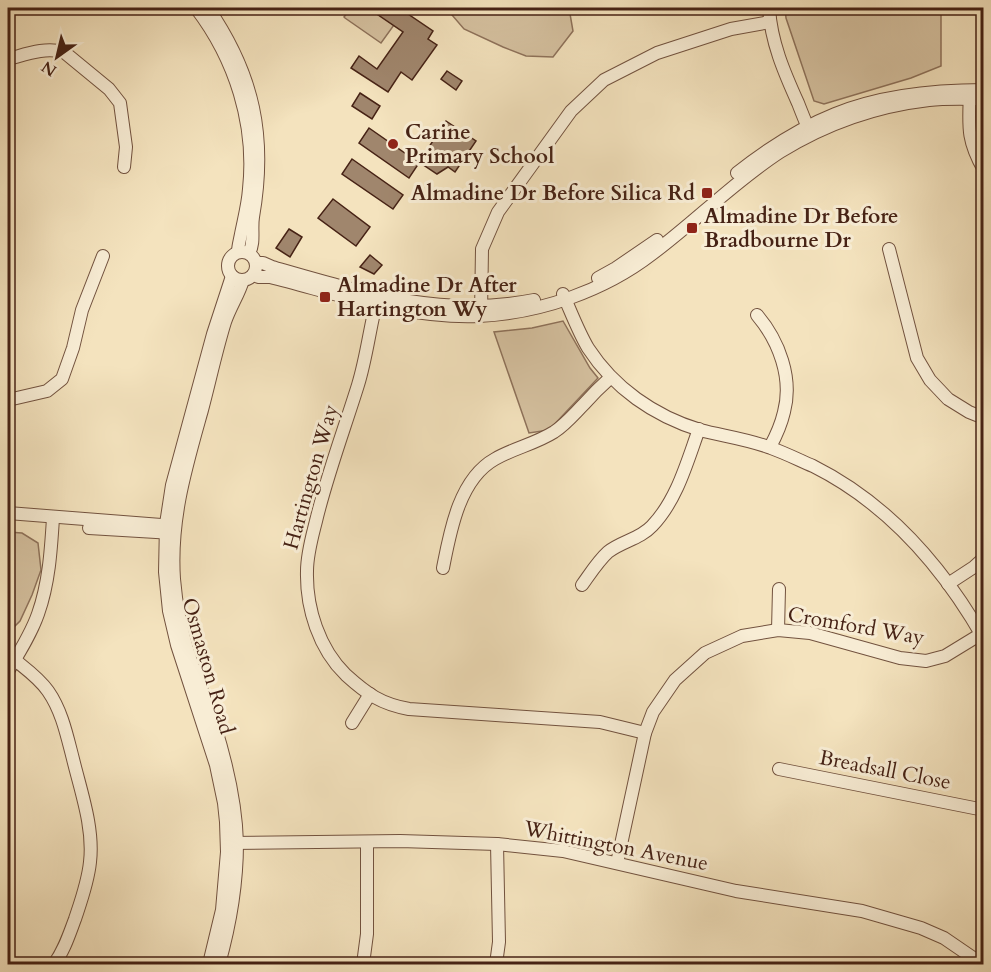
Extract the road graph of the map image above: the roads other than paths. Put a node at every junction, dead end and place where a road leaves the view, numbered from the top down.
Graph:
1 (196, 8) edge
2 (208, 8) edge
3 (769, 8) edge
4 (770, 22) junction
5 (8, 59) edge
6 (984, 90) edge
7 (970, 94) junction
8 (984, 99) edge
9 (809, 131) junction
10 (124, 167) dead end
11 (984, 170) edge
12 (889, 249) dead end
13 (104, 256) dead end
14 (245, 266) junction
15 (564, 296) junction
16 (377, 300) junction
17 (481, 311) junction
18 (757, 315) dead end
19 (610, 378) junction
20 (8, 400) edge
21 (984, 418) edge
22 (699, 429) junction
23 (770, 447) junction
24 (8, 513) edge
25 (8, 522) edge
26 (52, 522) junction
27 (170, 529) junction
28 (984, 558) edge
29 (443, 568) dead end
30 (948, 584) junction
31 (582, 585) dead end
32 (778, 589) dead end
33 (778, 630) junction
34 (982, 637) edge
35 (15, 660) junction
36 (8, 671) edge
37 (370, 694) junction
38 (351, 723) dead end
39 (645, 733) junction
40 (779, 769) dead end
41 (984, 810) edge
42 (367, 842) junction
43 (232, 843) junction
44 (497, 844) junction
45 (617, 863) junction
46 (975, 962) edge
47 (54, 964) edge
48 (209, 964) edge
49 (219, 964) edge
50 (363, 964) edge
51 (496, 964) edge

1 - 14 street, Osmaston Road
2 - 14 street, Osmaston Road
3 - 4 street
4 - 9 street
4 - 17 street
5 - 10 street
6 - 7 street
7 - 8 street
7 - 9 street
7 - 11 street
9 - 15 street
12 - 21 street
13 - 20 street
14 - 16 street
14 - 27 street, Osmaston Road
15 - 17 street
15 - 19 street
16 - 17 street
16 - 37 street, Hartington Way
18 - 23 street
19 - 22 street
19 - 29 street
22 - 23 street
22 - 31 street
23 - 30 street
24 - 26 street
25 - 26 street
26 - 27 street
26 - 35 street
27 - 43 street, Osmaston Road
28 - 30 street
30 - 34 street
32 - 33 street
33 - 34 street, Cromford Way
33 - 39 street, Cromford Way
35 - 36 street
35 - 47 street
37 - 38 street
37 - 39 street, Hartington Way
39 - 45 street, Cromford Way
40 - 41 street, Breadsall Close
42 - 43 street, Whittington Avenue
42 - 44 street, Whittington Avenue
42 - 50 street
43 - 48 street, Osmaston Road
43 - 49 street, Osmaston Road
44 - 45 street, Whittington Avenue
44 - 51 street
45 - 46 street, Whittington Avenue

